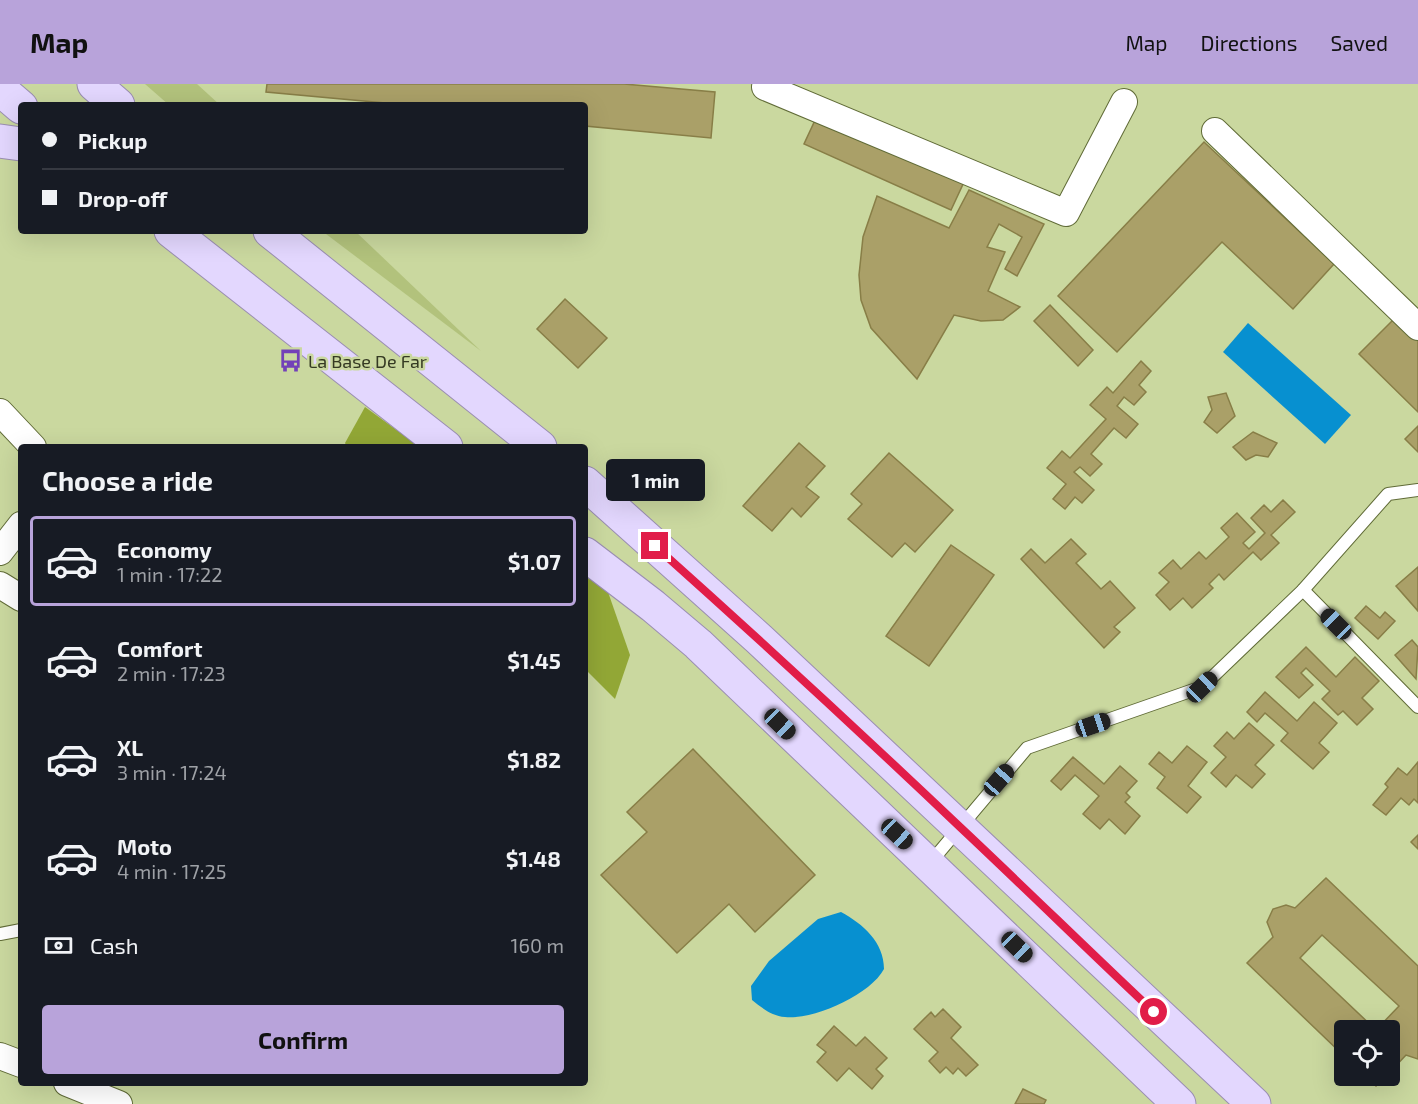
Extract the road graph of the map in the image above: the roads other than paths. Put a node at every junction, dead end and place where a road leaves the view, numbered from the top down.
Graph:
1 (94, 84) edge
2 (765, 87) dead end
3 (0, 89) edge
4 (115, 102) edge
5 (1124, 102) dead end
6 (18, 104) edge
7 (1215, 131) dead end
8 (0, 141) edge
9 (18, 144) edge
10 (175, 234) edge
11 (274, 234) edge
12 (1418, 327) edge
13 (0, 412) edge
14 (30, 444) edge
15 (442, 444) edge
16 (536, 444) edge
17 (588, 486) edge
18 (1418, 490) edge
19 (18, 529) edge
20 (0, 552) edge
21 (588, 556) edge
22 (0, 585) edge
23 (1303, 590) junction
24 (18, 596) edge
25 (1418, 707) edge
26 (961, 827) junction
27 (929, 864) junction
28 (18, 931) edge
29 (0, 934) edge
30 (0, 1056) edge
31 (18, 1063) edge
32 (74, 1086) edge
33 (119, 1104) edge
34 (1179, 1104) edge
35 (1254, 1104) edge

1 - 4 main road
2 - 5 street
3 - 6 main road
7 - 12 street
8 - 9 main road
10 - 15 main road
11 - 16 main road
13 - 14 street
17 - 26 main road
18 - 23 lane
19 - 20 street
21 - 27 main road
22 - 24 street
23 - 25 lane
23 - 26 lane
26 - 27 lane
26 - 35 main road
27 - 34 main road
28 - 29 lane
30 - 31 street
32 - 33 street

